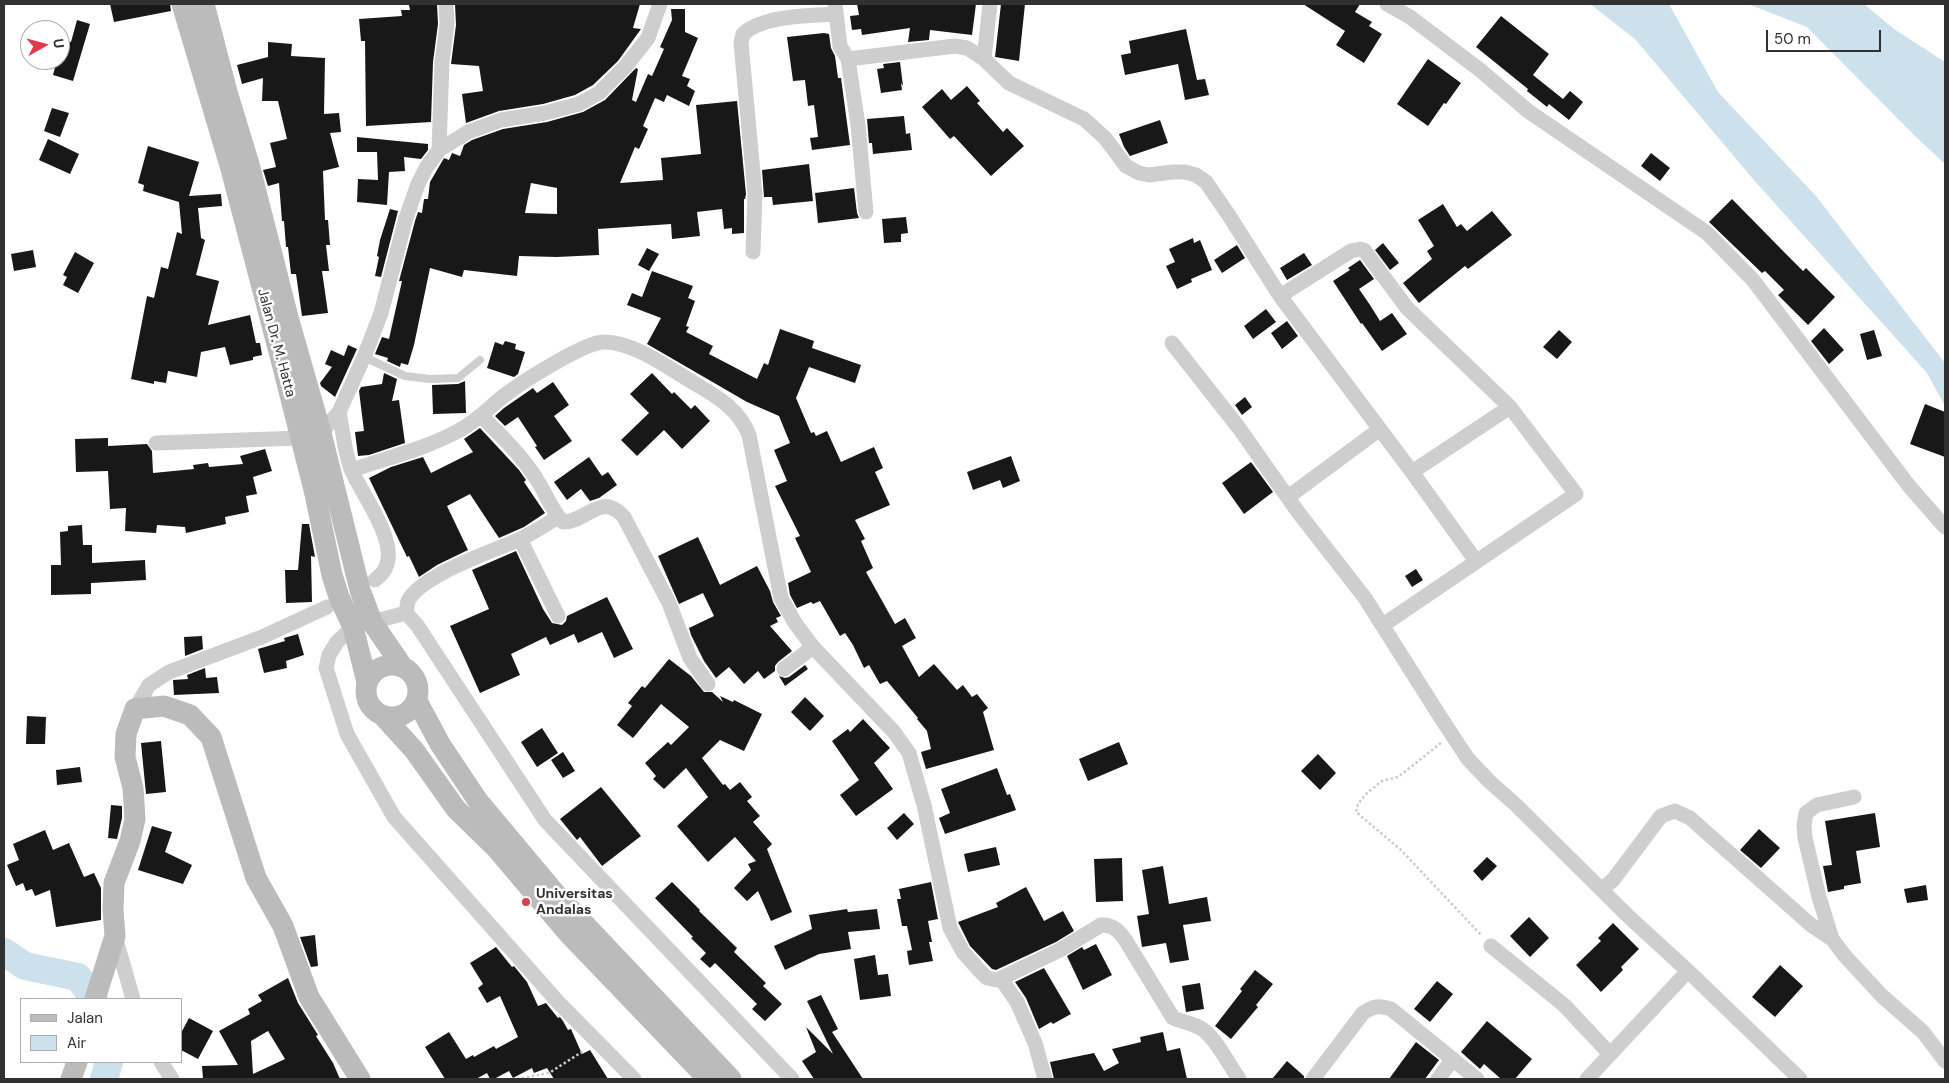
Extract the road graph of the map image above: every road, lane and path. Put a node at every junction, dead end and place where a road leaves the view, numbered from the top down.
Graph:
1 (182, 4) edge
2 (204, 4) edge
3 (446, 4) edge
4 (660, 4) edge
5 (990, 4) edge
6 (1388, 4) edge
7 (836, 9) edge
8 (848, 59) junction
9 (984, 59) junction
10 (439, 150) junction
11 (866, 212) dead end
12 (753, 252) dead end
13 (1280, 296) junction
14 (1172, 343) dead end
15 (364, 357) junction
16 (480, 360) dead end
17 (1510, 407) junction
18 (339, 412) junction
19 (481, 416) junction
20 (1380, 429) junction
21 (311, 435) junction
22 (156, 443) dead end
23 (352, 470) junction
24 (1412, 472) junction
25 (1288, 497) junction
26 (558, 517) junction
27 (1945, 527) edge
28 (520, 539) junction
29 (1476, 561) junction
30 (375, 580) dead end
31 (327, 607) dead end
32 (406, 613) junction
33 (558, 616) dead end
34 (363, 624) junction
35 (1382, 625) junction
36 (813, 647) junction
37 (402, 666) junction
38 (784, 669) dead end
39 (367, 682) junction
40 (708, 684) dead end
41 (417, 701) junction
42 (135, 709) junction
43 (384, 717) junction
44 (1452, 735) junction
45 (1854, 797) dead end
46 (1602, 889) junction
47 (115, 936) junction
48 (1832, 940) junction
49 (1491, 946) joint
50 (1688, 971) junction
51 (1001, 979) junction
52 (95, 998) edge
53 (133, 998) edge
54 (598, 1042) junction
55 (1610, 1054) junction
56 (1453, 1059) junction
57 (1945, 1061) edge
58 (77, 1063) edge
59 (162, 1063) edge
60 (72, 1079) edge
61 (172, 1079) edge
62 (360, 1079) edge
63 (517, 1079) edge
64 (634, 1079) edge
65 (708, 1079) edge
66 (731, 1079) edge
67 (792, 1079) edge
68 (1045, 1079) edge
69 (1239, 1079) edge
70 (1313, 1079) edge
71 (1438, 1079) edge
72 (1477, 1079) edge
73 (1587, 1079) edge
74 (1800, 1079) edge

1 - 21 street, Jalan Dr. M. Hatta
2 - 21 street, Jalan Dr. M. Hatta
3 - 10 street
4 - 10 street
5 - 9 street
6 - 27 street
7 - 8 street
7 - 12 street
8 - 9 street
8 - 11 street
9 - 13 street
10 - 15 street
13 - 17 street
13 - 20 street
14 - 25 street
15 - 16 lane
15 - 18 street
17 - 24 street
17 - 29 street
18 - 21 street
18 - 23 street
19 - 23 street
19 - 26 street
19 - 36 street
20 - 24 street
20 - 25 street
21 - 22 street
21 - 34 street, Jalan Dr. M. Hatta
23 - 30 street
24 - 29 street
25 - 35 street
26 - 28 street
26 - 40 street
28 - 32 street
28 - 33 street
29 - 35 street
31 - 42 street
32 - 34 street
32 - 67 street
34 - 37 street, Jalan Dr. M. Hatta
34 - 39 street, Jalan Dr. M. Hatta
34 - 54 street
35 - 44 street
36 - 38 street
36 - 51 street
37 - 39 street
37 - 41 street
39 - 43 street
41 - 43 street
41 - 66 street
42 - 47 street
42 - 62 street
43 - 65 street
44 - 46 street
44 - 49 path
45 - 48 street
46 - 48 street
46 - 50 street
47 - 52 street
47 - 53 street
48 - 57 street
49 - 55 street
50 - 55 street
50 - 74 street
51 - 68 street
51 - 69 street
54 - 63 path
54 - 64 street
55 - 73 street
56 - 70 street
56 - 71 street
56 - 72 street
58 - 60 street
59 - 61 street

